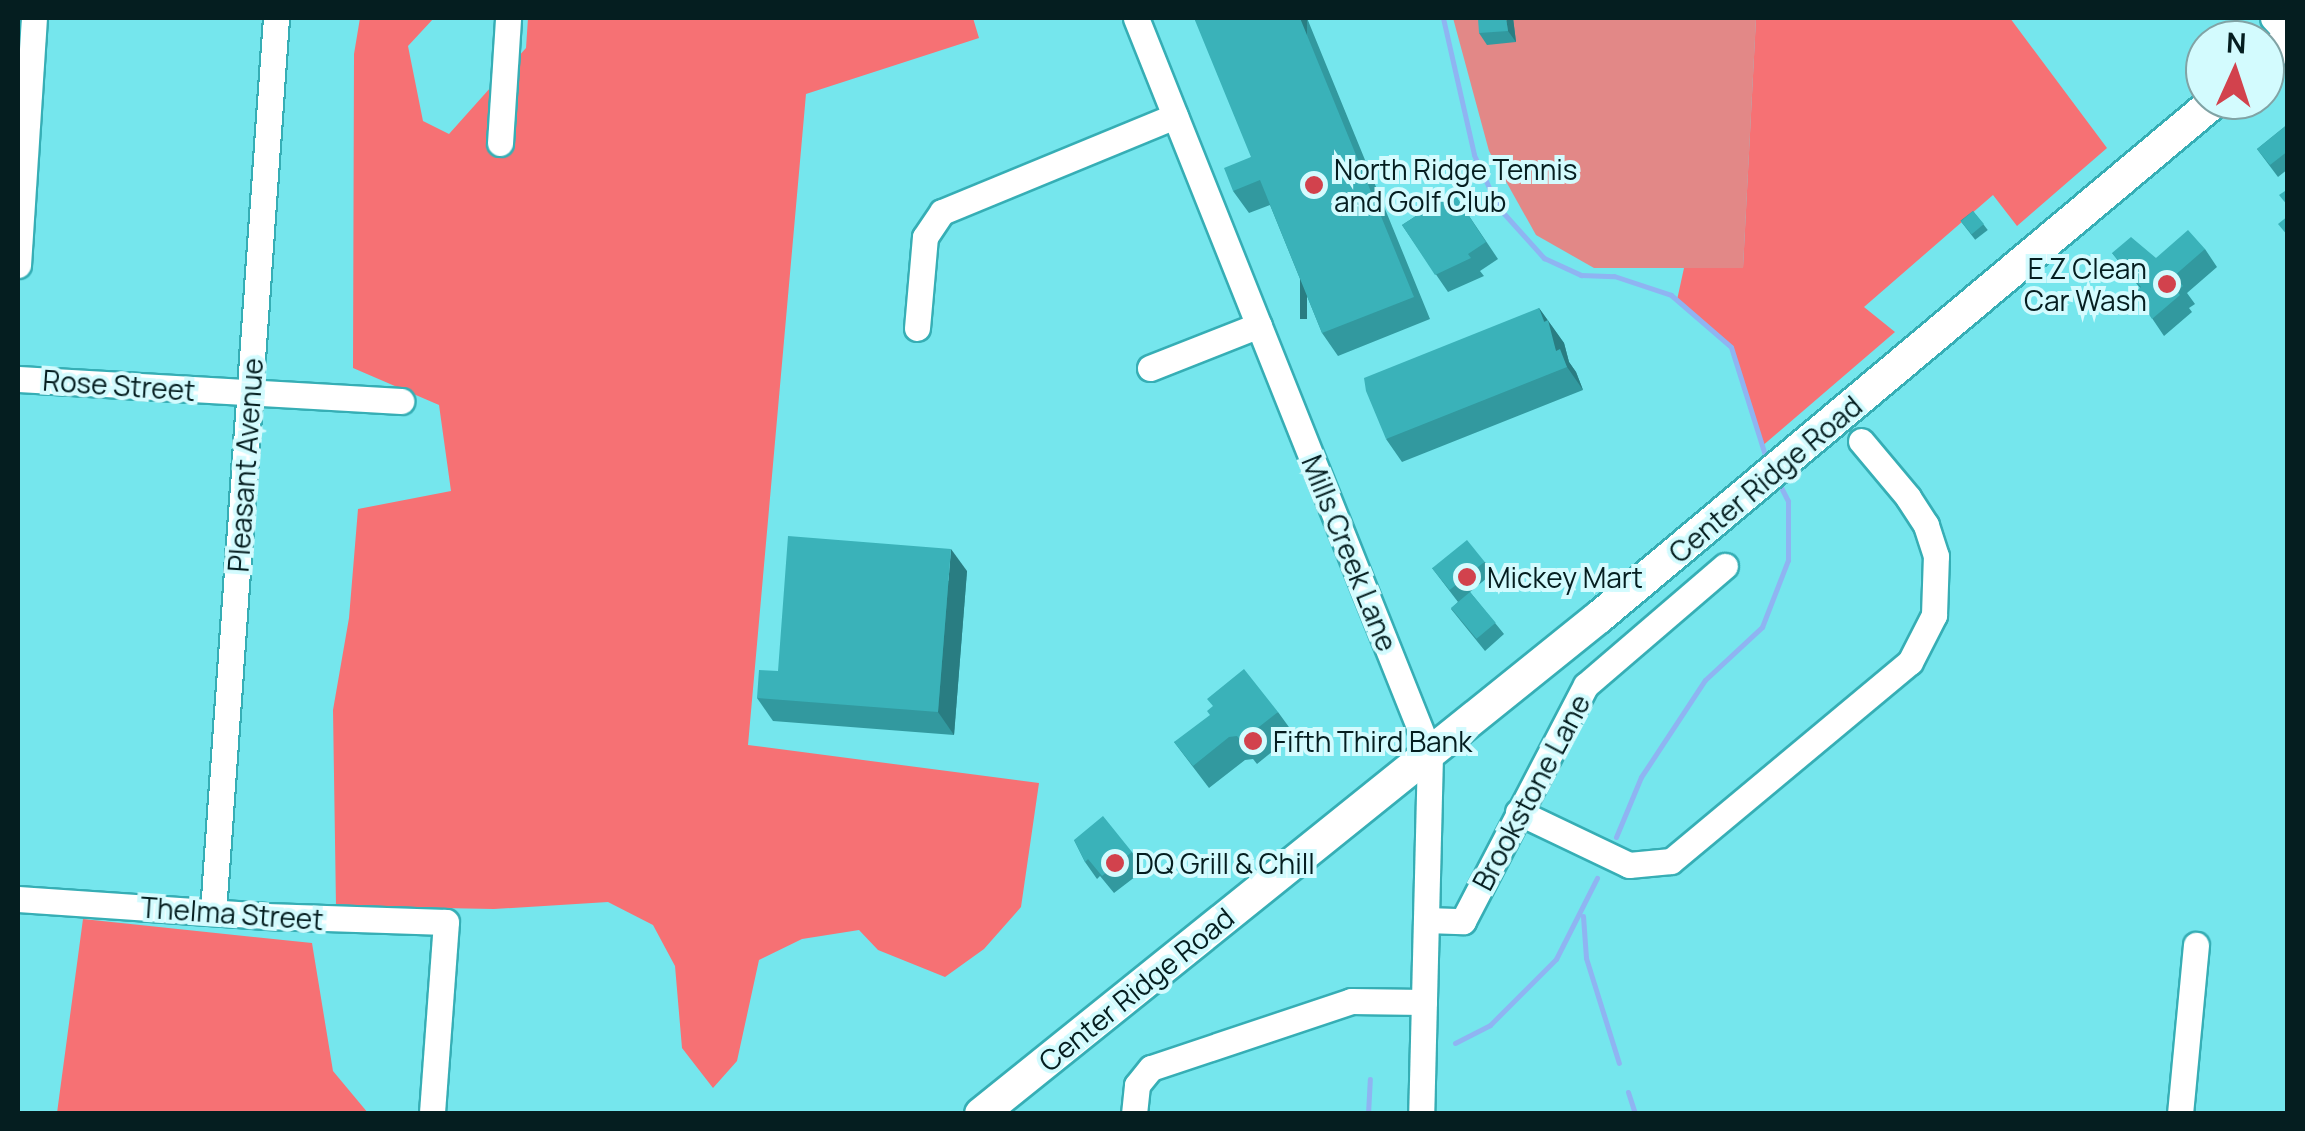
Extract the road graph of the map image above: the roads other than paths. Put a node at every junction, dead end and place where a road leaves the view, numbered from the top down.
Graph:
1 (34, 18) edge
2 (276, 18) edge
3 (508, 18) edge
4 (1136, 18) edge
5 (2273, 18) edge
6 (2288, 37) edge
7 (1175, 116) junction
8 (2192, 120) edge
9 (500, 143) dead end
10 (18, 265) edge
11 (1259, 325) junction
12 (917, 328) dead end
13 (1150, 368) dead end
14 (18, 379) edge
15 (250, 393) junction
16 (401, 401) dead end
17 (1861, 441) dead end
18 (1725, 566) dead end
19 (1430, 754) junction
20 (1518, 812) junction
21 (18, 899) edge
22 (213, 912) junction
23 (1426, 920) junction
24 (2196, 945) dead end
25 (1424, 1002) junction
26 (432, 1114) edge
27 (981, 1114) edge
28 (1134, 1114) edge
29 (1420, 1114) edge
30 (2180, 1114) edge

1 - 10 street
2 - 15 street, Pleasant Avenue
3 - 9 street
4 - 7 street, Mills Creek Lane
5 - 6 street
7 - 11 street, Mills Creek Lane
7 - 12 street
8 - 19 main road, Center Ridge Road
11 - 13 street
11 - 19 street, Mills Creek Lane
14 - 15 street, Rose Street
15 - 16 street, Rose Street
15 - 22 street, Pleasant Avenue
17 - 20 street
18 - 20 street, Brookstone Lane
19 - 23 street, Mills Creek Lane
19 - 27 main road, Center Ridge Road
20 - 23 street, Brookstone Lane
21 - 22 street, Thelma Street
22 - 26 street, Thelma Street
23 - 25 street, Mills Creek Lane
24 - 30 street
25 - 28 street
25 - 29 street, Mills Creek Lane

